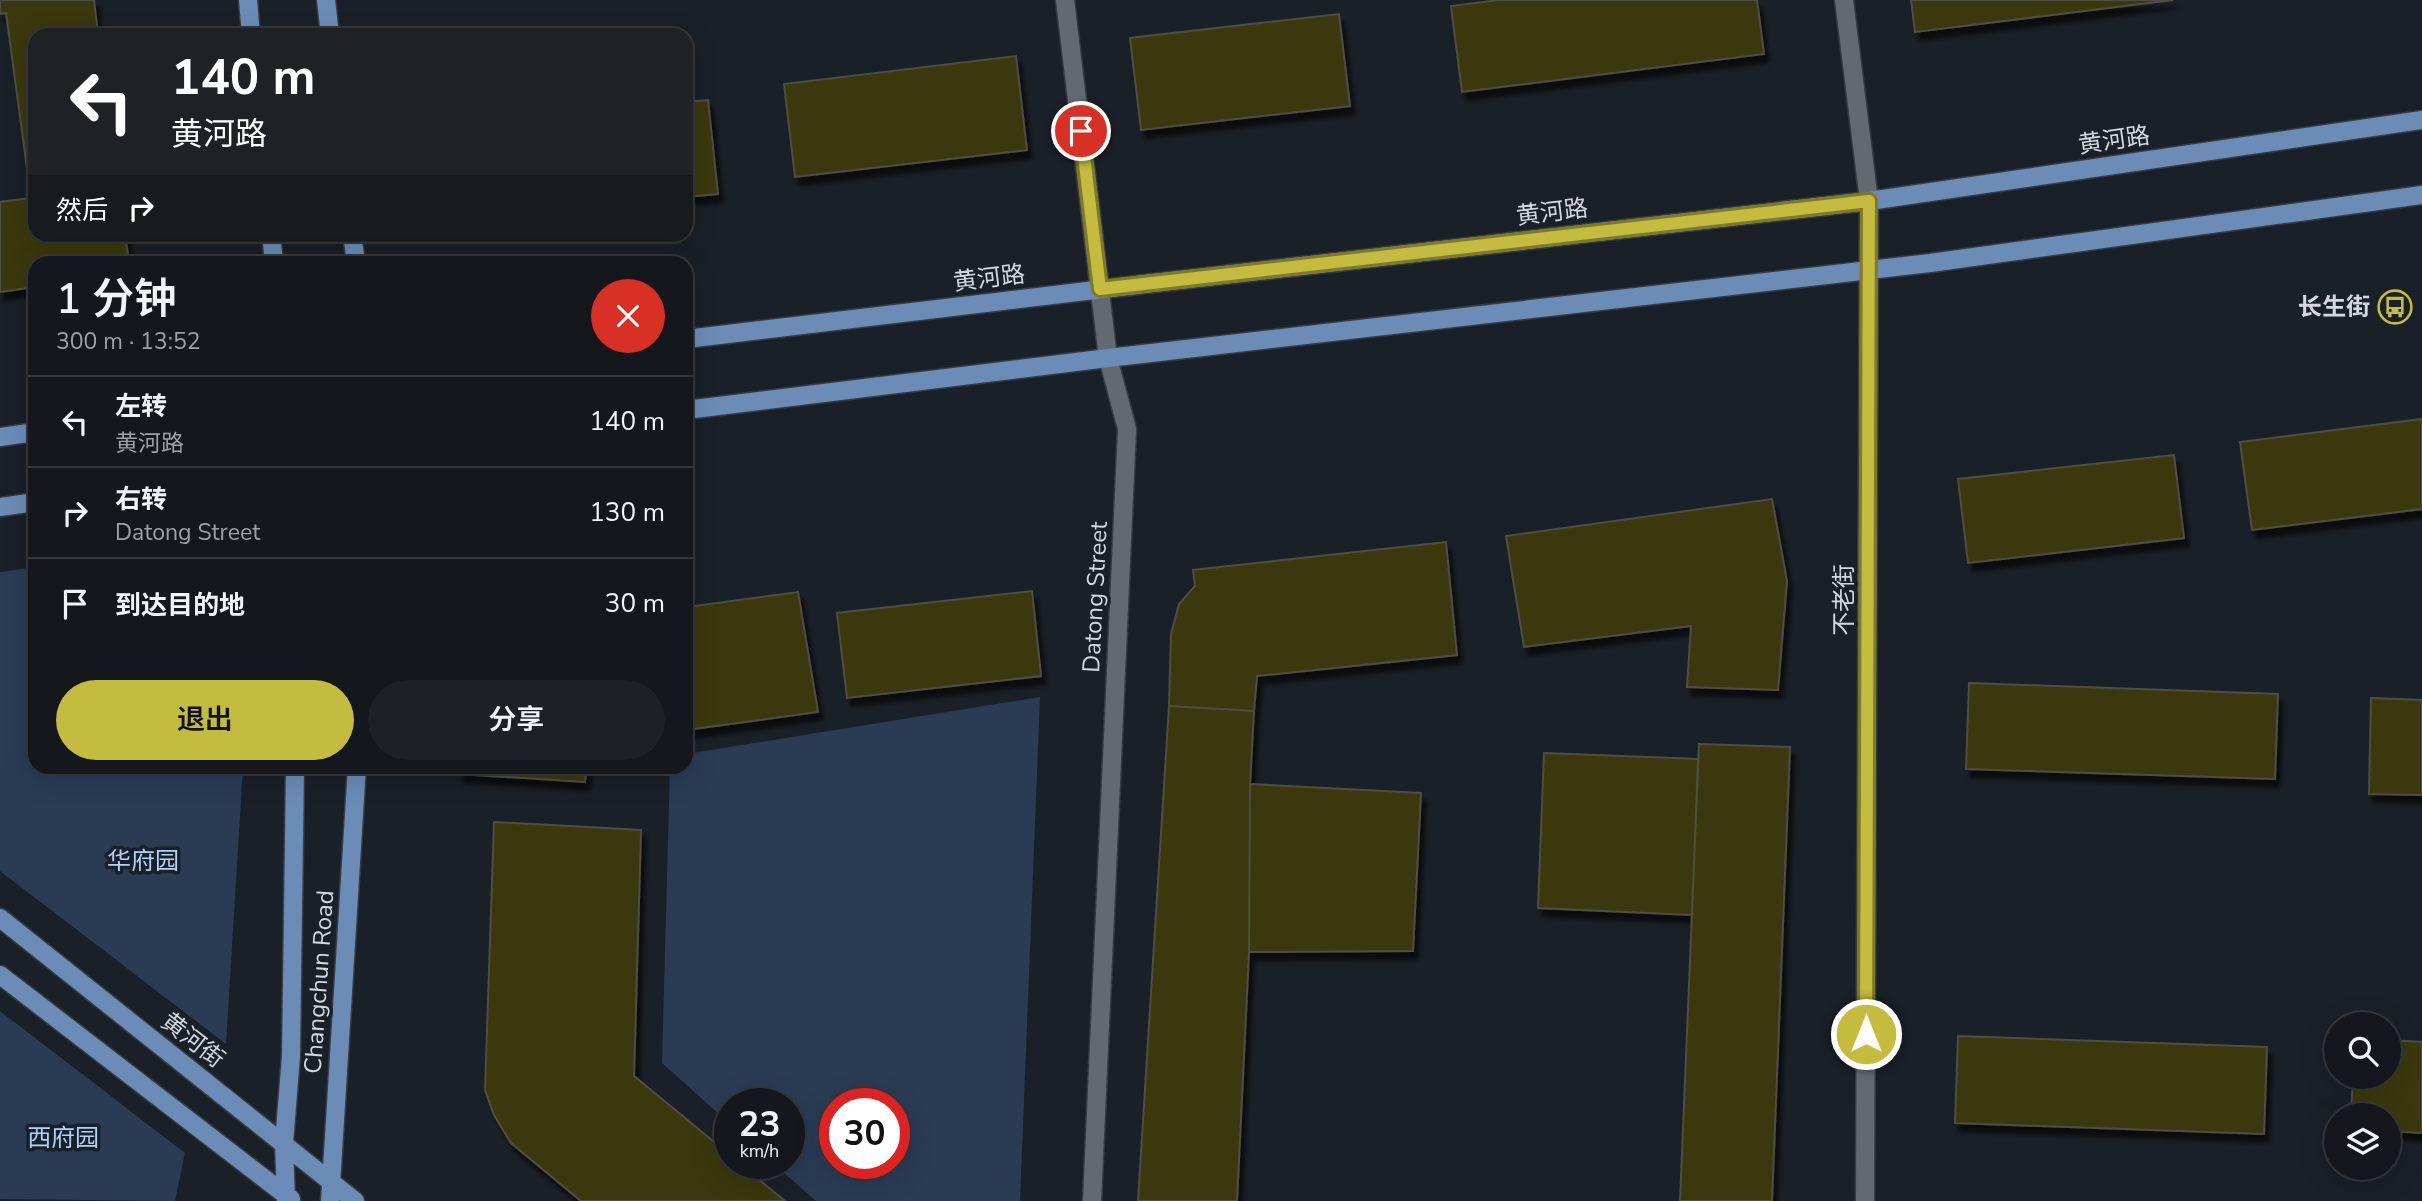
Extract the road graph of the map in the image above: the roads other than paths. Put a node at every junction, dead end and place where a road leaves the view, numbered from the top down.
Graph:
1 (248, 0) edge
2 (326, 0) edge
3 (1065, 0) edge
4 (1844, 0) edge
5 (250, 28) edge
6 (329, 28) edge
7 (2422, 120) edge
8 (2422, 195) edge
9 (1869, 201) junction
10 (1870, 268) junction
11 (1100, 289) junction
12 (693, 338) edge
13 (1108, 358) junction
14 (693, 409) edge
15 (28, 433) edge
16 (0, 437) edge
17 (28, 503) edge
18 (0, 507) edge
19 (295, 774) edge
20 (357, 774) edge
21 (0, 918) edge
22 (0, 975) edge
23 (284, 1143) junction
24 (332, 1182) junction
25 (288, 1198) edge
26 (330, 1201) edge
27 (355, 1201) edge
28 (1092, 1201) edge
29 (1865, 1201) edge

1 - 5 main road
2 - 6 main road
3 - 11 street, Datong Street
4 - 9 street, 不老街
7 - 9 main road, 黄河路
8 - 10 main road
9 - 10 street, 不老街
9 - 11 main road, 黄河路
10 - 13 main road
10 - 29 street, 不老街
11 - 12 main road, 黄河路
11 - 13 street, Datong Street
13 - 14 main road
13 - 28 street, Datong Street
15 - 16 main road
17 - 18 main road
19 - 23 main road, Changchun Road
20 - 24 main road, Changchun Road
21 - 23 main road, 黄河街
22 - 25 main road
23 - 24 main road, 黄河街
23 - 25 main road, Changchun Road
24 - 26 main road, Changchun Road
24 - 27 main road, 黄河街

